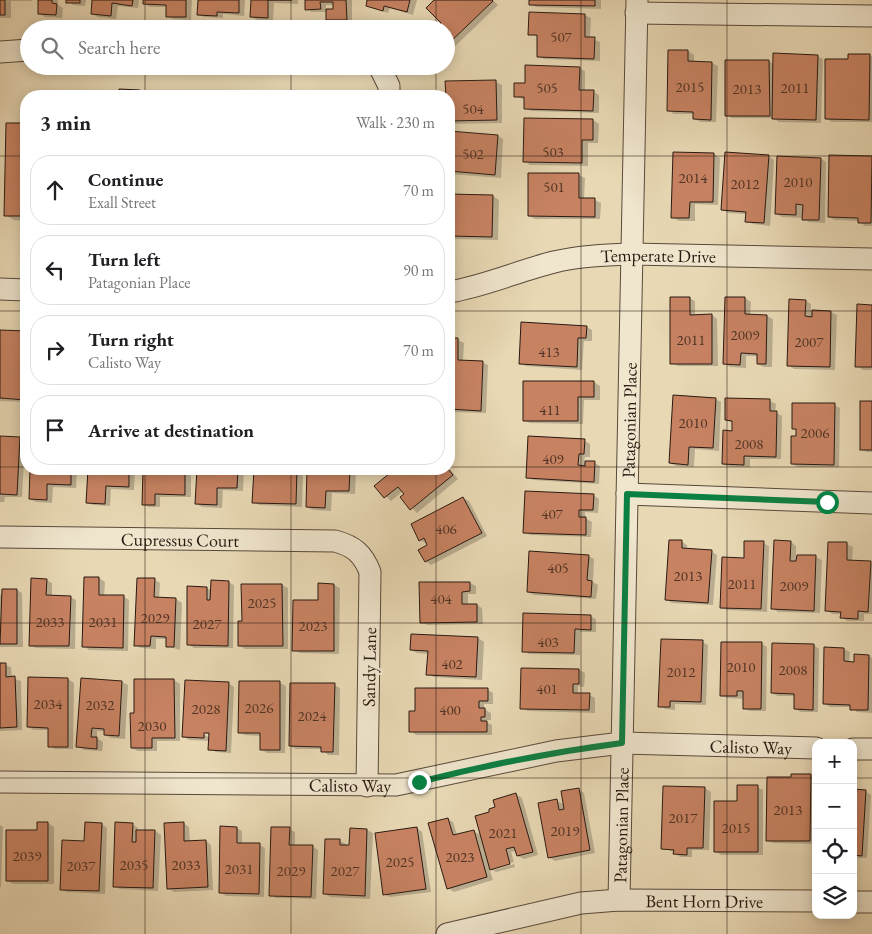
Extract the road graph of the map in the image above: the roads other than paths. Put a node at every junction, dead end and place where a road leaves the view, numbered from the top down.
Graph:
1 (636, 6) edge
2 (872, 16) edge
3 (20, 51) edge
4 (0, 52) edge
5 (384, 75) edge
6 (389, 90) edge
7 (631, 254) junction
8 (872, 259) edge
9 (0, 289) edge
10 (20, 290) edge
11 (455, 291) edge
12 (627, 494) junction
13 (872, 503) edge
14 (0, 537) edge
15 (358, 551) joint
16 (622, 743) junction
17 (812, 748) edge
18 (857, 749) edge
19 (872, 749) edge
20 (0, 782) edge
21 (367, 786) junction
22 (619, 900) junction
23 (812, 902) edge
24 (857, 902) edge
25 (872, 902) edge
26 (447, 934) edge

1 - 2 street
1 - 7 street, Patagonian Place
3 - 4 street
5 - 6 street
7 - 8 street, Temperate Drive
7 - 11 street, Temperate Drive
7 - 12 street, Patagonian Place
9 - 10 street
12 - 13 street
12 - 16 street, Patagonian Place
14 - 15 street, Cupressus Court
15 - 21 street, Sandy Lane
16 - 17 street, Calisto Way
16 - 21 street, Calisto Way
16 - 22 street, Patagonian Place
18 - 19 street
20 - 21 street, Calisto Way
22 - 23 street, Bent Horn Drive
22 - 26 street, Bent Horn Drive
24 - 25 street

